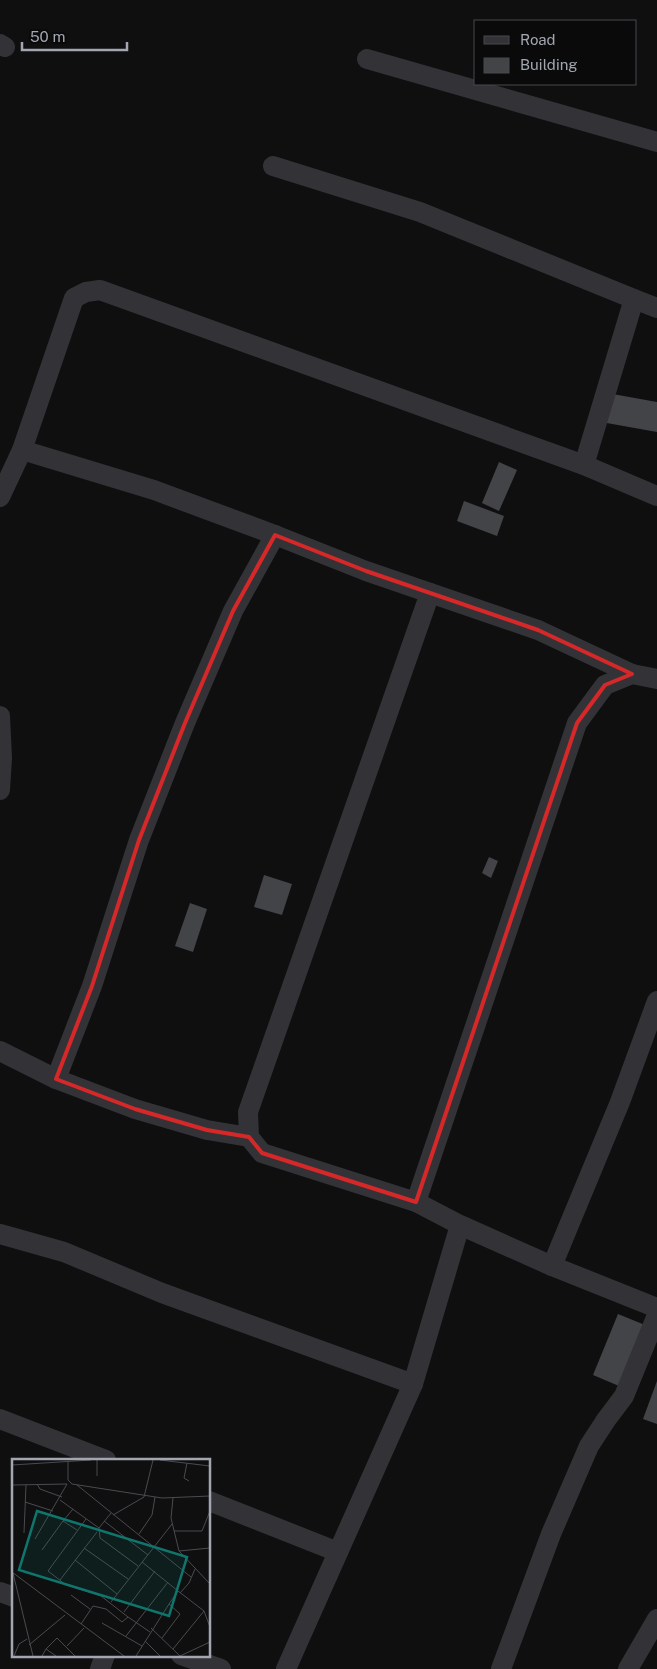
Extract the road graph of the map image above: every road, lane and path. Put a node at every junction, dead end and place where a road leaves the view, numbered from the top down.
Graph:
1 (367, 59) dead end
2 (657, 142) edge
3 (273, 166) dead end
4 (634, 299) junction
5 (657, 308) edge
6 (22, 450) junction
7 (584, 465) junction
8 (657, 496) edge
9 (0, 497) edge
10 (275, 535) junction
11 (430, 593) junction
12 (632, 674) junction
13 (657, 679) edge
14 (0, 716) edge
15 (0, 790) edge
16 (657, 1002) edge
17 (0, 1051) edge
18 (56, 1079) junction
19 (249, 1137) junction
20 (416, 1202) junction
21 (460, 1225) junction
22 (0, 1234) edge
23 (552, 1266) junction
24 (657, 1308) edge
25 (657, 1315) edge
26 (413, 1384) junction
27 (0, 1419) edge
28 (103, 1459) edge
29 (210, 1501) edge
30 (338, 1552) junction
31 (0, 1592) edge
32 (12, 1596) edge
33 (657, 1619) edge
34 (105, 1656) edge
35 (184, 1656) edge
36 (100, 1669) edge
37 (221, 1669) edge
38 (286, 1669) edge
39 (501, 1669) edge
40 (628, 1669) edge

1 - 2 street
3 - 4 street
4 - 5 street
4 - 7 street
6 - 7 street
6 - 9 street
6 - 10 street
7 - 8 street
10 - 11 street
10 - 18 street
11 - 12 street
11 - 19 street
12 - 13 street
12 - 20 street
14 - 15 street
16 - 23 street
17 - 18 street
18 - 19 street
19 - 20 street
20 - 21 street
21 - 23 street
21 - 26 street
22 - 26 street
23 - 24 street
25 - 39 street
26 - 30 street
27 - 28 street
29 - 30 street
30 - 38 street
31 - 32 street
33 - 40 street
34 - 36 street
35 - 37 street

